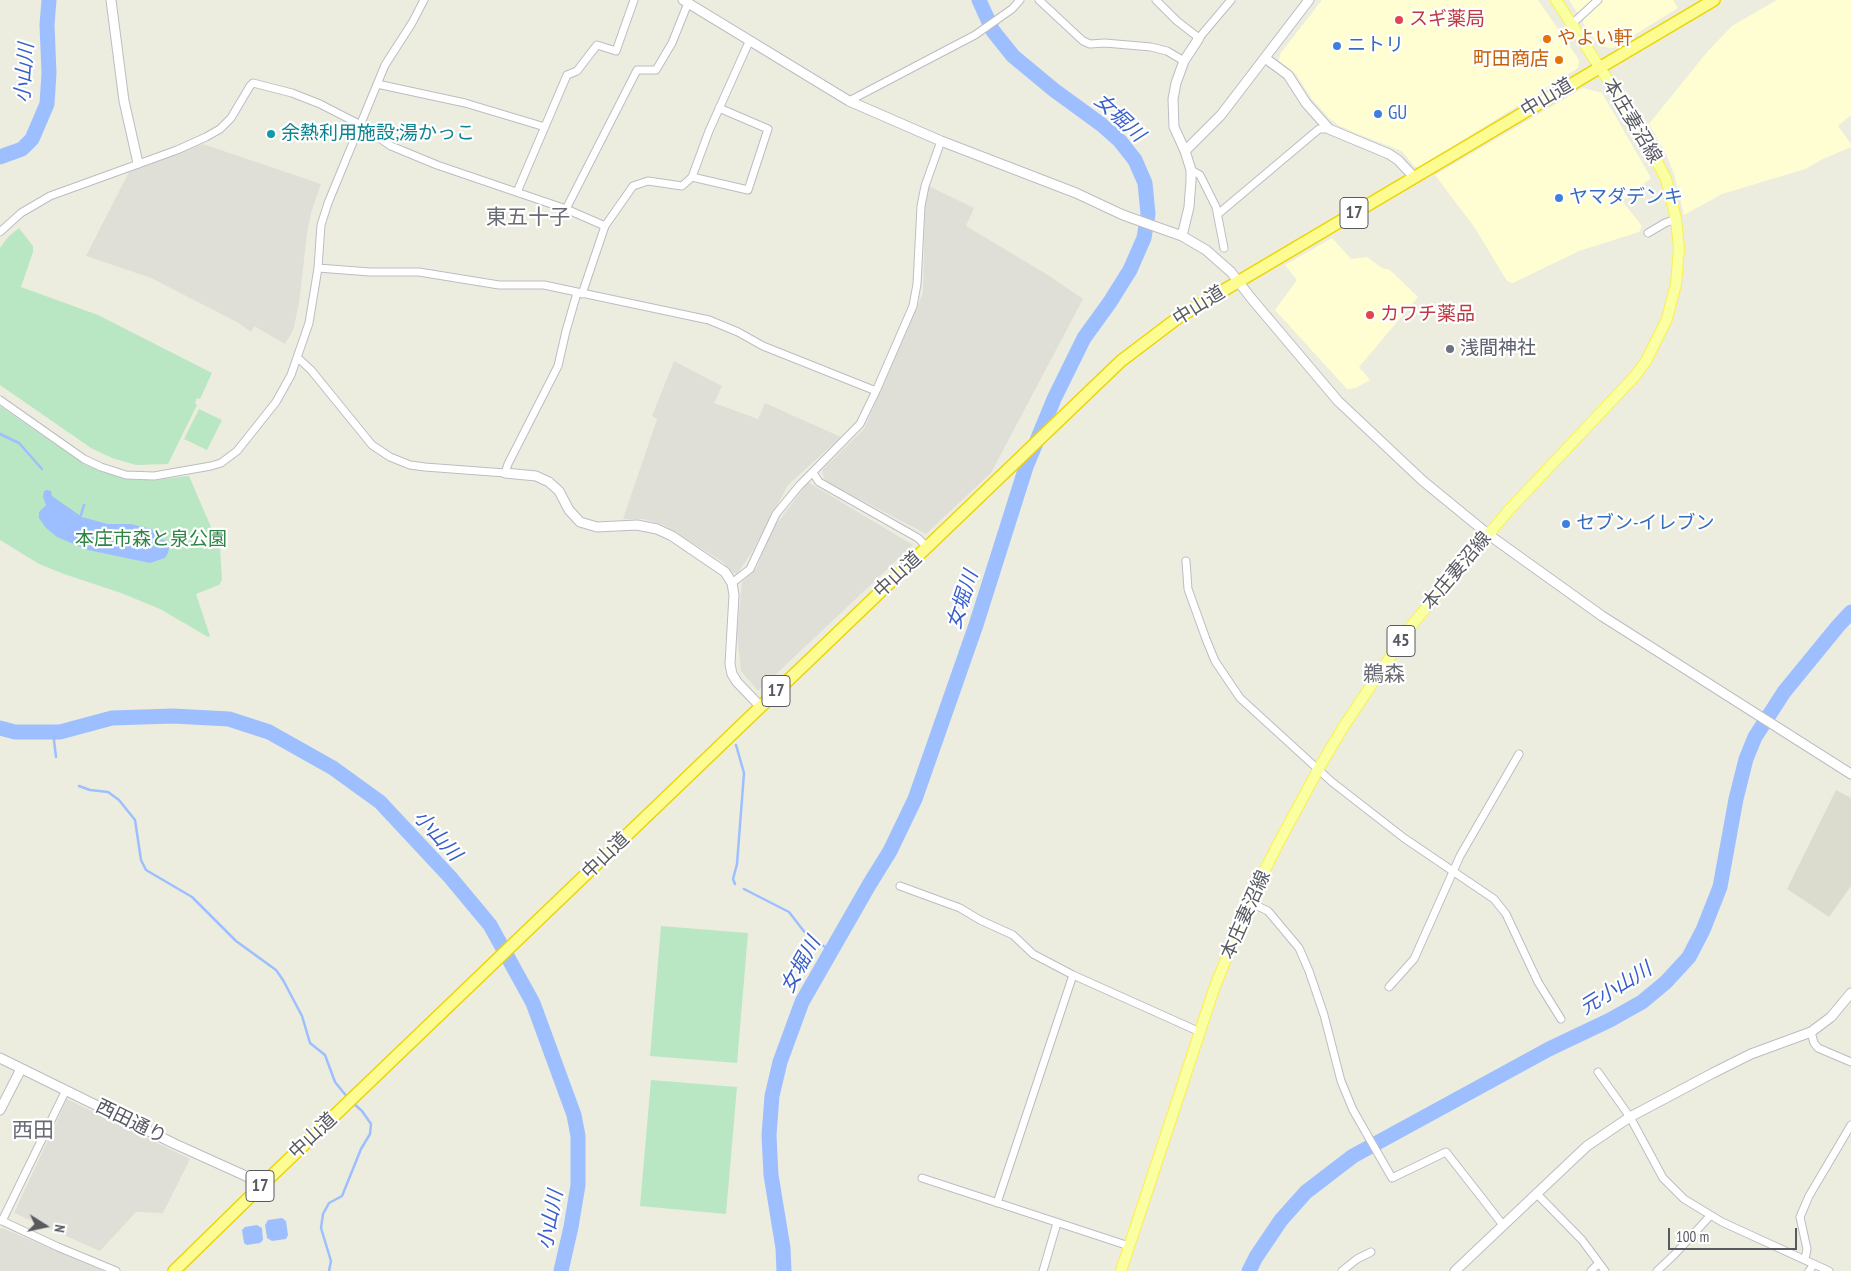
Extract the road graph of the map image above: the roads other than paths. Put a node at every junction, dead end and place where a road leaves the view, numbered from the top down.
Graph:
1 (111, 0) edge
2 (424, 0) edge
3 (634, 0) edge
4 (1020, 0) edge
5 (1039, 0) edge
6 (1156, 0) edge
7 (1231, 0) edge
8 (1309, 0) edge
9 (1556, 0) edge
10 (1598, 0) edge
11 (1714, 0) edge
12 (686, 1) edge
13 (1572, 24) junction
14 (1199, 38) junction
15 (749, 42) junction
16 (1265, 58) junction
17 (1184, 61) junction
18 (1599, 67) junction
19 (377, 84) junction
20 (849, 101) junction
21 (720, 108) junction
22 (360, 124) junction
23 (545, 127) junction
24 (1329, 129) junction
25 (941, 141) junction
26 (1185, 151) junction
27 (138, 162) junction
28 (1191, 170) junction
29 (692, 178) junction
30 (1414, 178) junction
31 (517, 192) junction
32 (566, 209) junction
33 (1218, 214) junction
34 (1676, 219) junction
35 (605, 226) junction
36 (0, 232) edge
37 (1648, 233) dead end
38 (1182, 236) junction
39 (1224, 248) dead end
40 (318, 268) junction
41 (1238, 282) junction
42 (579, 293) junction
43 (298, 358) junction
44 (876, 391) junction
45 (0, 400) edge
46 (505, 473) junction
47 (813, 473) junction
48 (1489, 535) junction
49 (927, 547) junction
50 (1186, 561) dead end
51 (732, 583) junction
52 (760, 706) junction
53 (1519, 754) dead end
54 (1319, 768) junction
55 (1850, 771) edge
56 (1453, 870) junction
57 (900, 886) dead end
58 (1249, 902) junction
59 (1073, 975) junction
60 (1389, 988) dead end
61 (1851, 993) edge
62 (1561, 1020) dead end
63 (1200, 1032) junction
64 (1811, 1032) junction
65 (0, 1058) edge
66 (1851, 1062) edge
67 (22, 1068) junction
68 (1598, 1072) dead end
69 (66, 1090) junction
70 (0, 1110) edge
71 (1630, 1116) junction
72 (1851, 1124) edge
73 (922, 1178) dead end
74 (261, 1186) junction
75 (1536, 1193) junction
76 (998, 1203) junction
77 (1710, 1216) junction
78 (1, 1221) edge
79 (1057, 1223) junction
80 (1503, 1225) junction
81 (1129, 1246) junction
82 (1371, 1252) dead end
83 (1805, 1260) junction
84 (1600, 1263) junction
85 (1814, 1264) junction
86 (116, 1271) edge
87 (174, 1271) edge
88 (1044, 1271) edge
89 (1121, 1271) edge
90 (1342, 1271) edge
91 (1455, 1271) edge
92 (1591, 1271) edge
93 (1605, 1271) edge
94 (1657, 1271) edge
95 (1809, 1271) edge
96 (1830, 1271) edge

1 - 27 street
2 - 19 street
3 - 23 street
4 - 20 street
5 - 17 street
6 - 14 street
7 - 14 street
8 - 16 street
9 - 13 main road, 本庄妻沼線
10 - 13 street
11 - 18 highway, 中山道 / 17
12 - 15 street
12 - 32 street
13 - 18 main road, 本庄妻沼線
14 - 17 street
15 - 20 street
15 - 21 street
16 - 24 street
16 - 26 street
17 - 26 street
18 - 30 highway, 中山道 / 17
18 - 34 main road, 本庄妻沼線 / 45
19 - 22 street
19 - 23 street
20 - 25 street
21 - 29 street
21 - 29 street
22 - 27 street
22 - 31 street
22 - 40 street
23 - 31 street
24 - 30 street
24 - 33 street
25 - 38 street
25 - 44 street
26 - 28 street
27 - 36 street
28 - 33 street
28 - 38 street
29 - 35 street
30 - 41 highway, 中山道 / 17
31 - 32 street
32 - 35 street
33 - 39 street
34 - 37 street
34 - 48 main road, 本庄妻沼線 / 45
35 - 42 street
38 - 41 street
40 - 42 street
40 - 43 street
41 - 48 street
41 - 49 highway, 中山道 / 17
42 - 44 street
42 - 46 street
43 - 45 street
43 - 46 street
44 - 47 street
46 - 51 street
47 - 49 street
47 - 51 street
48 - 54 main road, 本庄妻沼線 / 45
48 - 55 street
49 - 52 highway, 中山道 / 17
50 - 54 street
51 - 52 street
52 - 74 highway, 中山道 / 17
53 - 56 street
54 - 56 street
54 - 58 main road, 本庄妻沼線 / 45
56 - 60 street
56 - 62 street
57 - 59 street
58 - 63 main road, 本庄妻沼線 / 45
58 - 80 street
59 - 63 street
59 - 76 street
61 - 64 street
63 - 81 main road, 本庄妻沼線 / 45
64 - 66 street
64 - 71 street
65 - 67 street, 西田通り
67 - 69 street, 西田通り
67 - 70 street
68 - 71 street
69 - 74 street, 西田通り
69 - 78 street
71 - 75 street
71 - 77 street
72 - 83 street
73 - 76 street
74 - 87 highway, 中山道 / 17
75 - 80 street
75 - 84 street
76 - 79 street
77 - 83 street
77 - 94 street
78 - 86 street
79 - 81 street
79 - 88 street
80 - 91 street
81 - 89 main road, 本庄妻沼線 / 45
82 - 90 street
83 - 85 street
84 - 92 street
84 - 93 street
85 - 95 street
85 - 96 street

